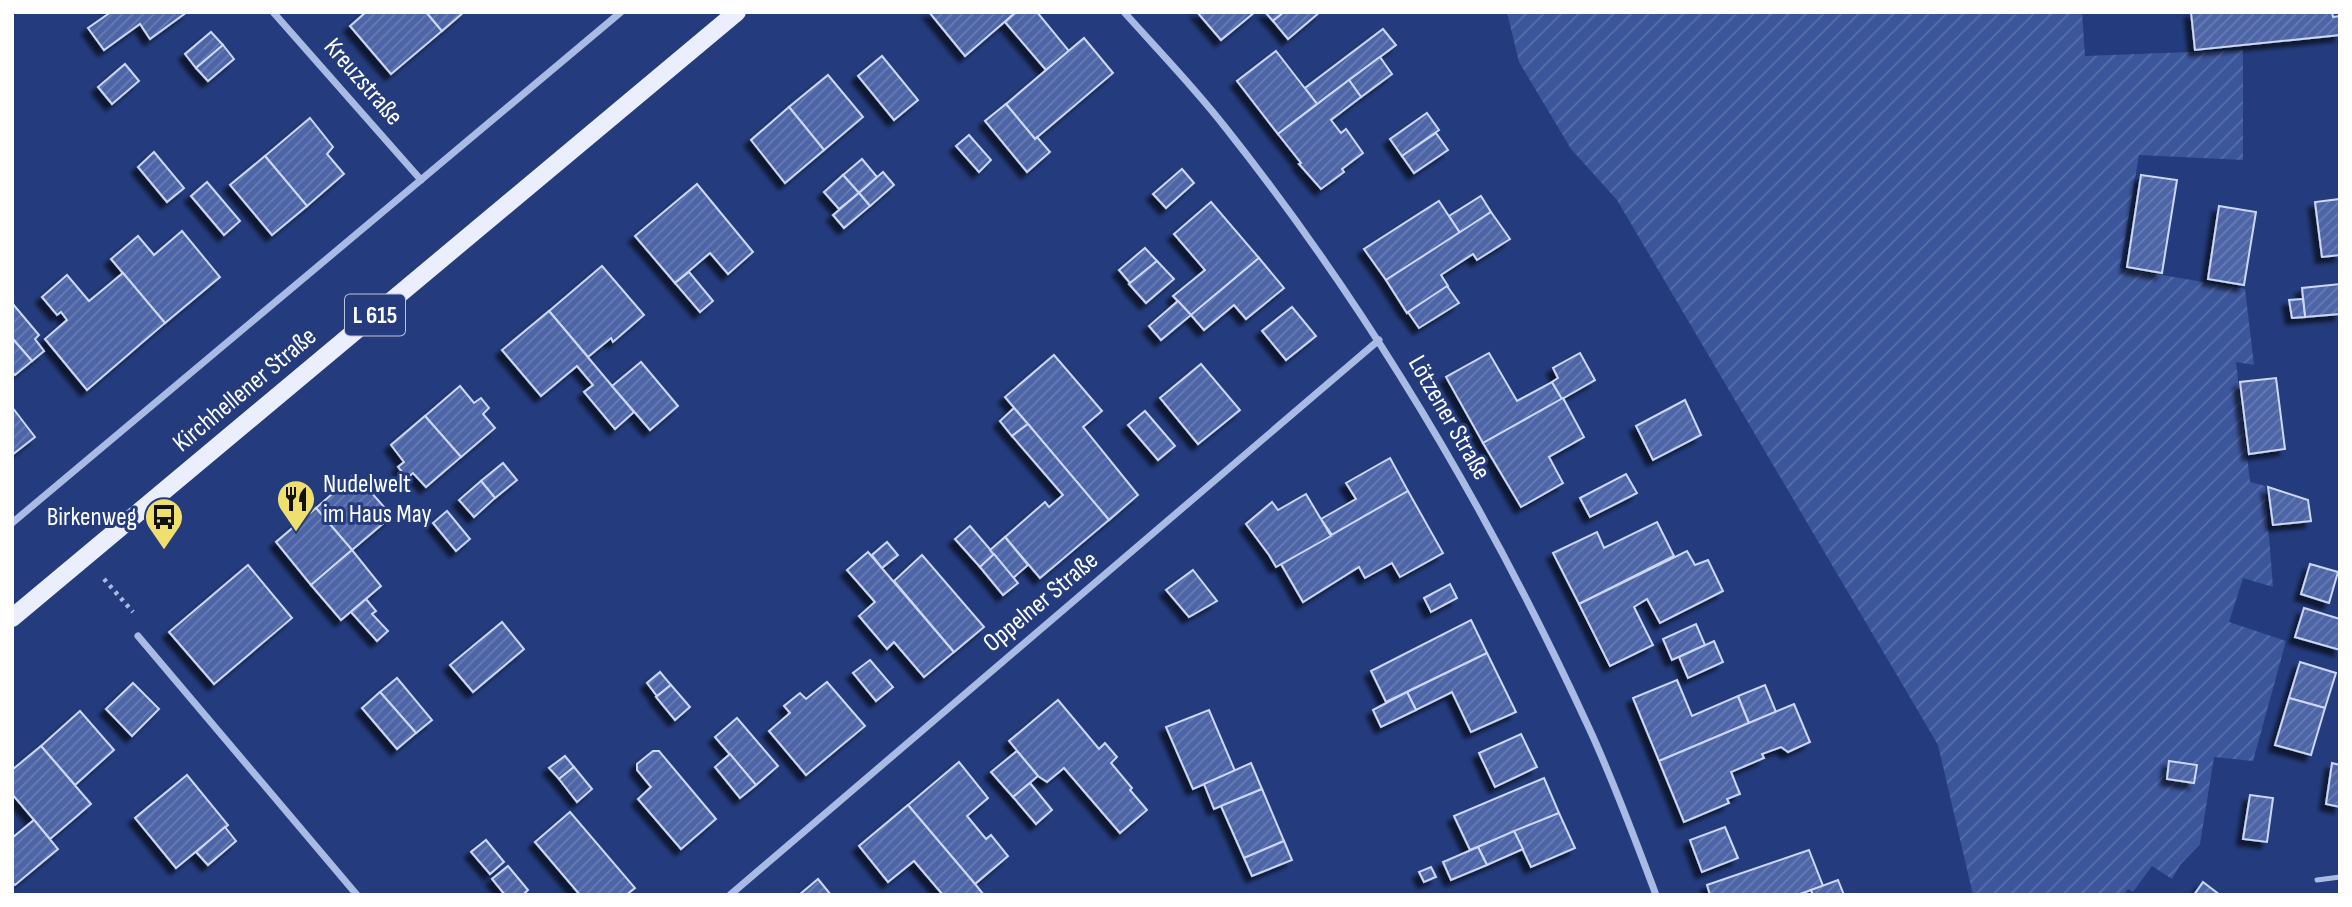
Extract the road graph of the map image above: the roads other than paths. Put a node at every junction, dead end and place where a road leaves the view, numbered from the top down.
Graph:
1 (273, 12) edge
2 (621, 12) edge
3 (737, 12) edge
4 (1124, 12) edge
5 (421, 180) junction
6 (1379, 340) junction
7 (12, 523) edge
8 (12, 618) edge
9 (138, 636) road end
10 (2340, 877) edge
11 (2317, 880) dead end
12 (356, 895) edge
13 (730, 895) edge
14 (1657, 895) edge

1 - 5 street, Kreuzstraße
2 - 5 street, Kirchhellener Straße
3 - 8 main road, Kirchhellener Straße / L 615
4 - 6 street, Lötzener Straße
5 - 7 street, Kirchhellener Straße
6 - 13 street, Oppelner Straße
6 - 14 street, Lötzener Straße
9 - 12 street
10 - 11 lane

